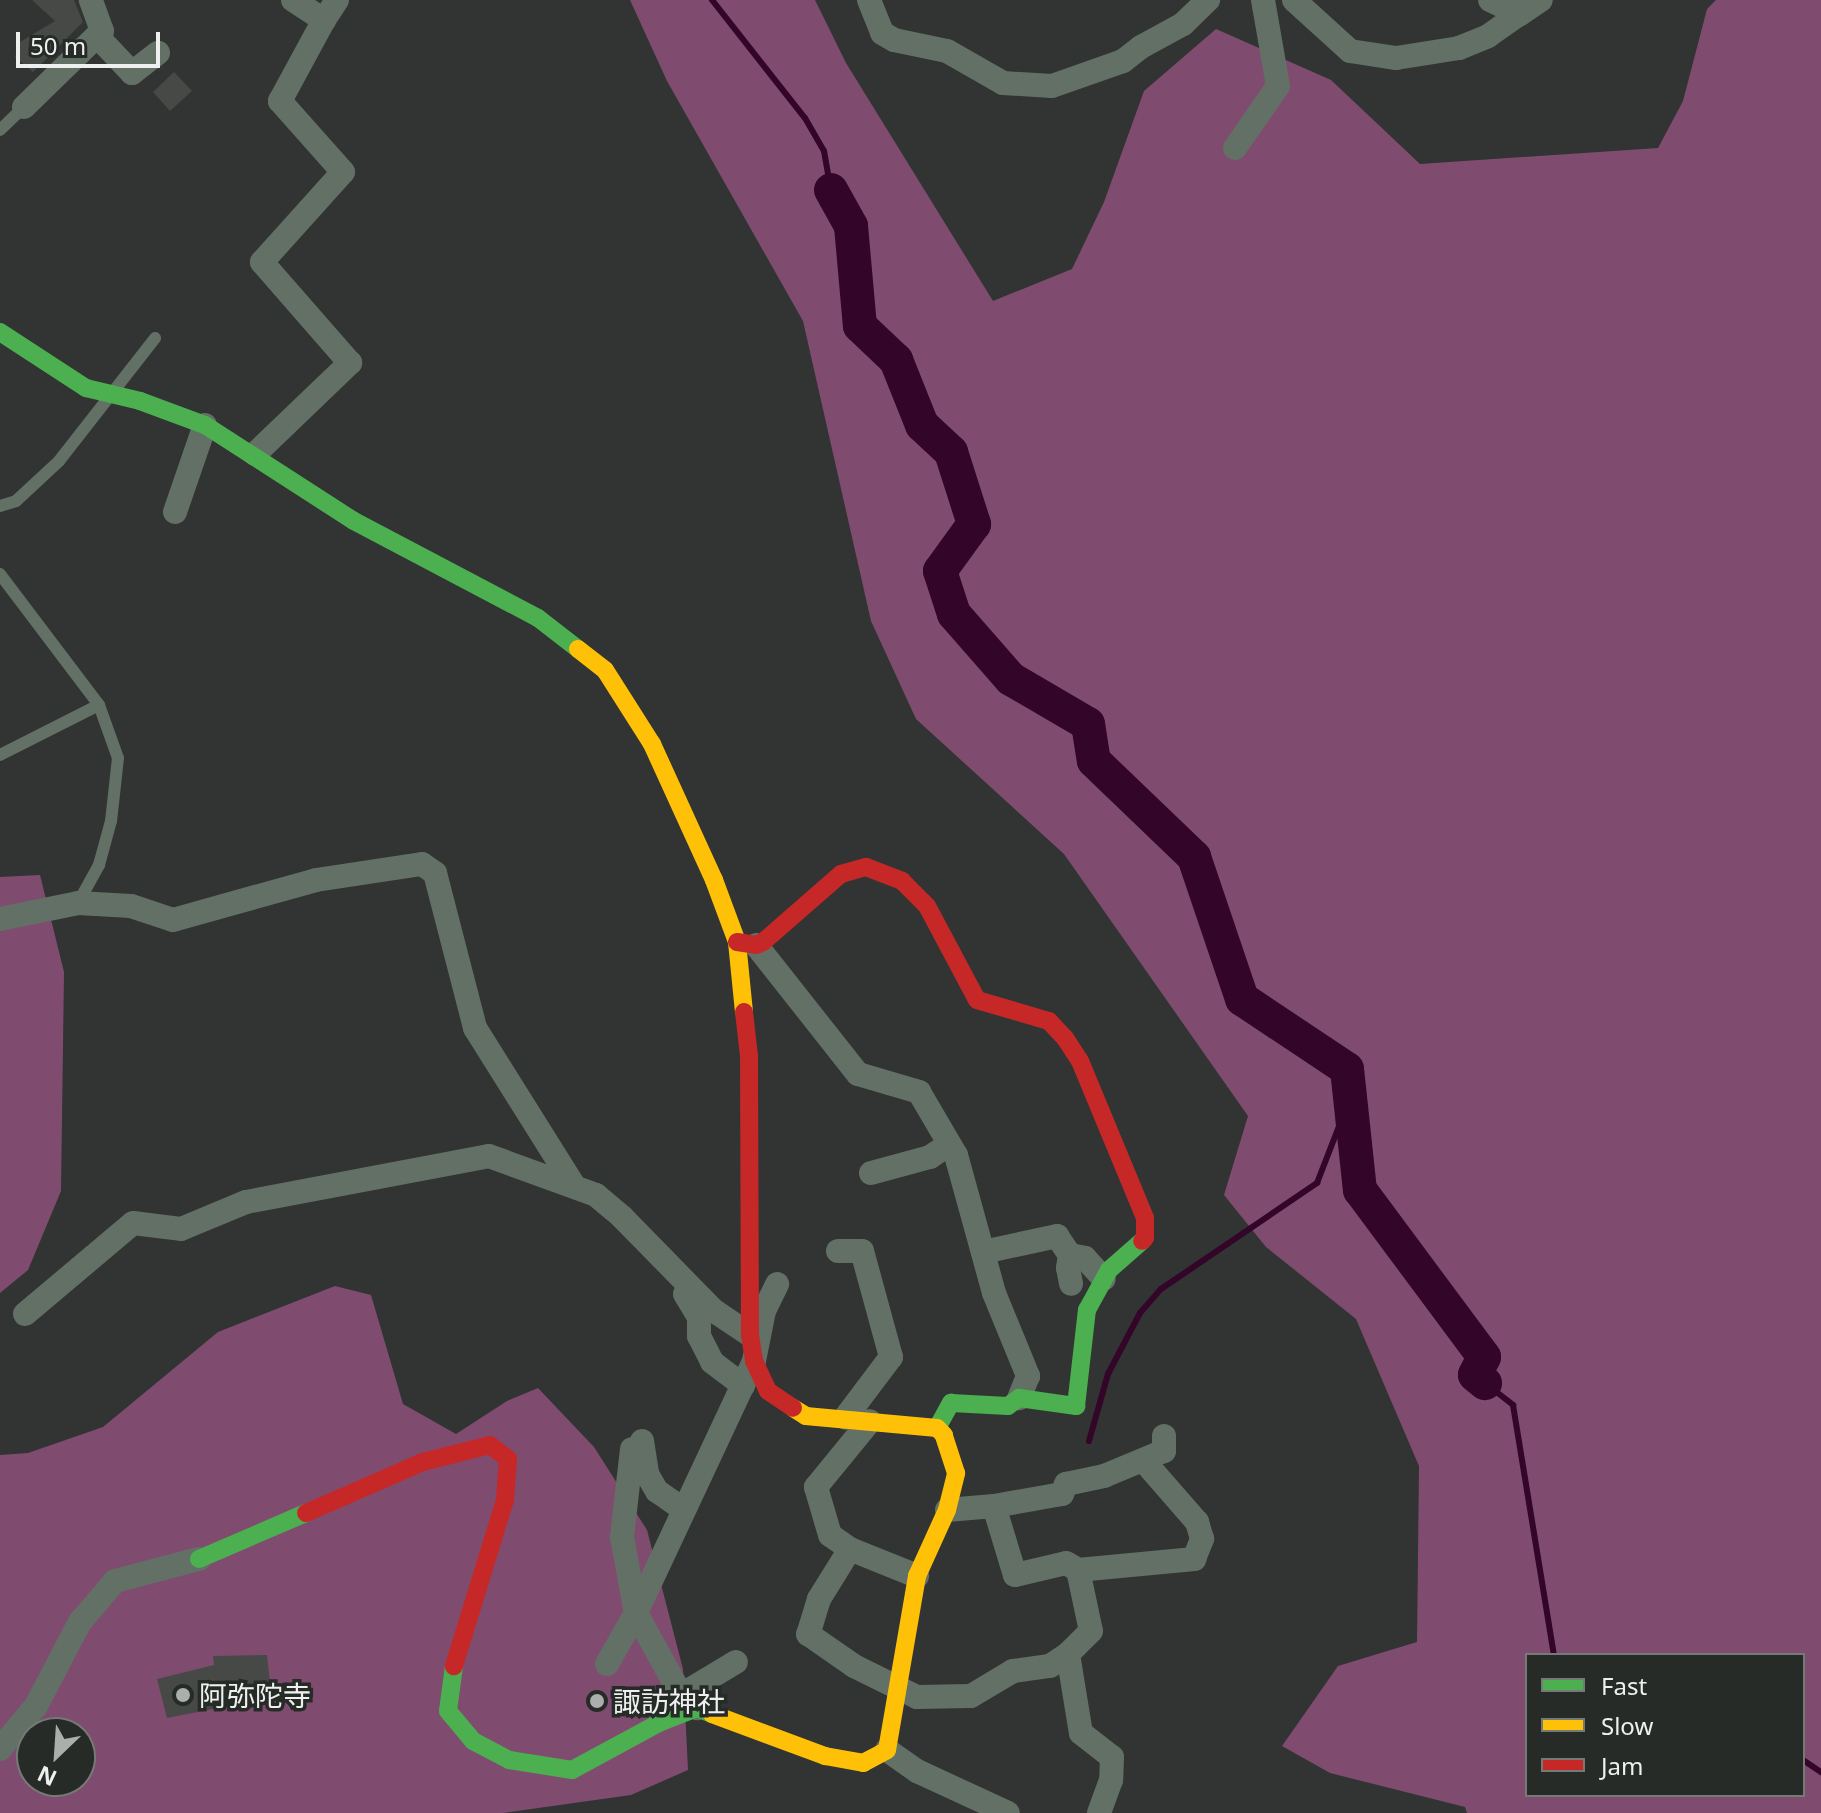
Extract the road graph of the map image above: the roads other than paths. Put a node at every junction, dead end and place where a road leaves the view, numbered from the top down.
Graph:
1 (91, 0) edge
2 (293, 0) edge
3 (869, 0) edge
4 (1208, 0) edge
5 (1263, 0) edge
6 (1294, 0) edge
7 (1490, 0) edge
8 (1541, 0) edge
9 (330, 10) edge
10 (1520, 14) junction
11 (97, 36) junction
12 (158, 53) dead end
13 (24, 107) joint
14 (0, 130) edge
15 (1235, 148) dead end
16 (0, 332) edge
17 (155, 338) dead end
18 (111, 394) junction
19 (205, 425) junction
20 (255, 454) junction
21 (0, 506) edge
22 (175, 512) dead end
23 (0, 574) edge
24 (99, 705) junction
25 (0, 755) edge
26 (78, 903) junction
27 (0, 919) edge
28 (746, 944) junction
29 (949, 1144) junction
30 (871, 1173) dead end
31 (574, 1186) junction
32 (838, 1251) dead end
33 (983, 1252) junction
34 (1070, 1255) junction
35 (668, 1267) junction
36 (1104, 1279) junction
37 (777, 1284) dead end
38 (1071, 1284) dead end
39 (25, 1314) dead end
40 (750, 1335) junction
41 (754, 1361) junction
42 (743, 1385) junction
43 (1019, 1398) junction
44 (845, 1418) junction
45 (870, 1421) junction
46 (937, 1428) junction
47 (1164, 1436) dead end
48 (1143, 1460) junction
49 (994, 1506) junction
50 (684, 1510) junction
51 (947, 1510) junction
52 (850, 1549) junction
53 (199, 1559) joint
54 (1078, 1570) junction
55 (917, 1576) junction
56 (636, 1613) junction
57 (1068, 1654) junction
58 (736, 1662) dead end
59 (607, 1664) dead end
60 (898, 1688) junction
61 (689, 1702) junction
62 (0, 1749) edge
63 (887, 1750) junction
64 (1008, 1813) edge
65 (1099, 1813) edge

1 - 11 street
2 - 9 street
3 - 4 street
5 - 15 street
6 - 10 street
7 - 10 street
8 - 10 street
9 - 20 street
11 - 12 street
11 - 13 street
13 - 14 lane
16 - 18 street
17 - 18 lane
18 - 19 street
18 - 21 lane
19 - 20 street
19 - 22 street
20 - 28 street
23 - 24 lane
24 - 25 lane
24 - 26 lane
26 - 27 street
26 - 31 street
28 - 29 street
28 - 36 street
28 - 40 street
29 - 30 street
29 - 33 street
31 - 35 street
31 - 39 street
32 - 44 street
33 - 34 street
33 - 43 street
34 - 36 street
34 - 38 street
35 - 40 street
35 - 42 street
36 - 43 street
37 - 41 street
40 - 41 street
41 - 42 street
41 - 44 street
42 - 50 street
43 - 46 street
44 - 45 street
45 - 46 street
45 - 52 street
46 - 51 street
47 - 48 street
48 - 49 street
48 - 54 street
49 - 51 street
49 - 54 street
50 - 56 street
50 - 56 street
51 - 55 street
52 - 55 street
52 - 60 street
53 - 61 street
53 - 62 street
54 - 57 street
55 - 60 street
56 - 59 street
56 - 61 street
57 - 60 street
57 - 65 street
58 - 61 street
60 - 63 street
61 - 63 street
63 - 64 street

